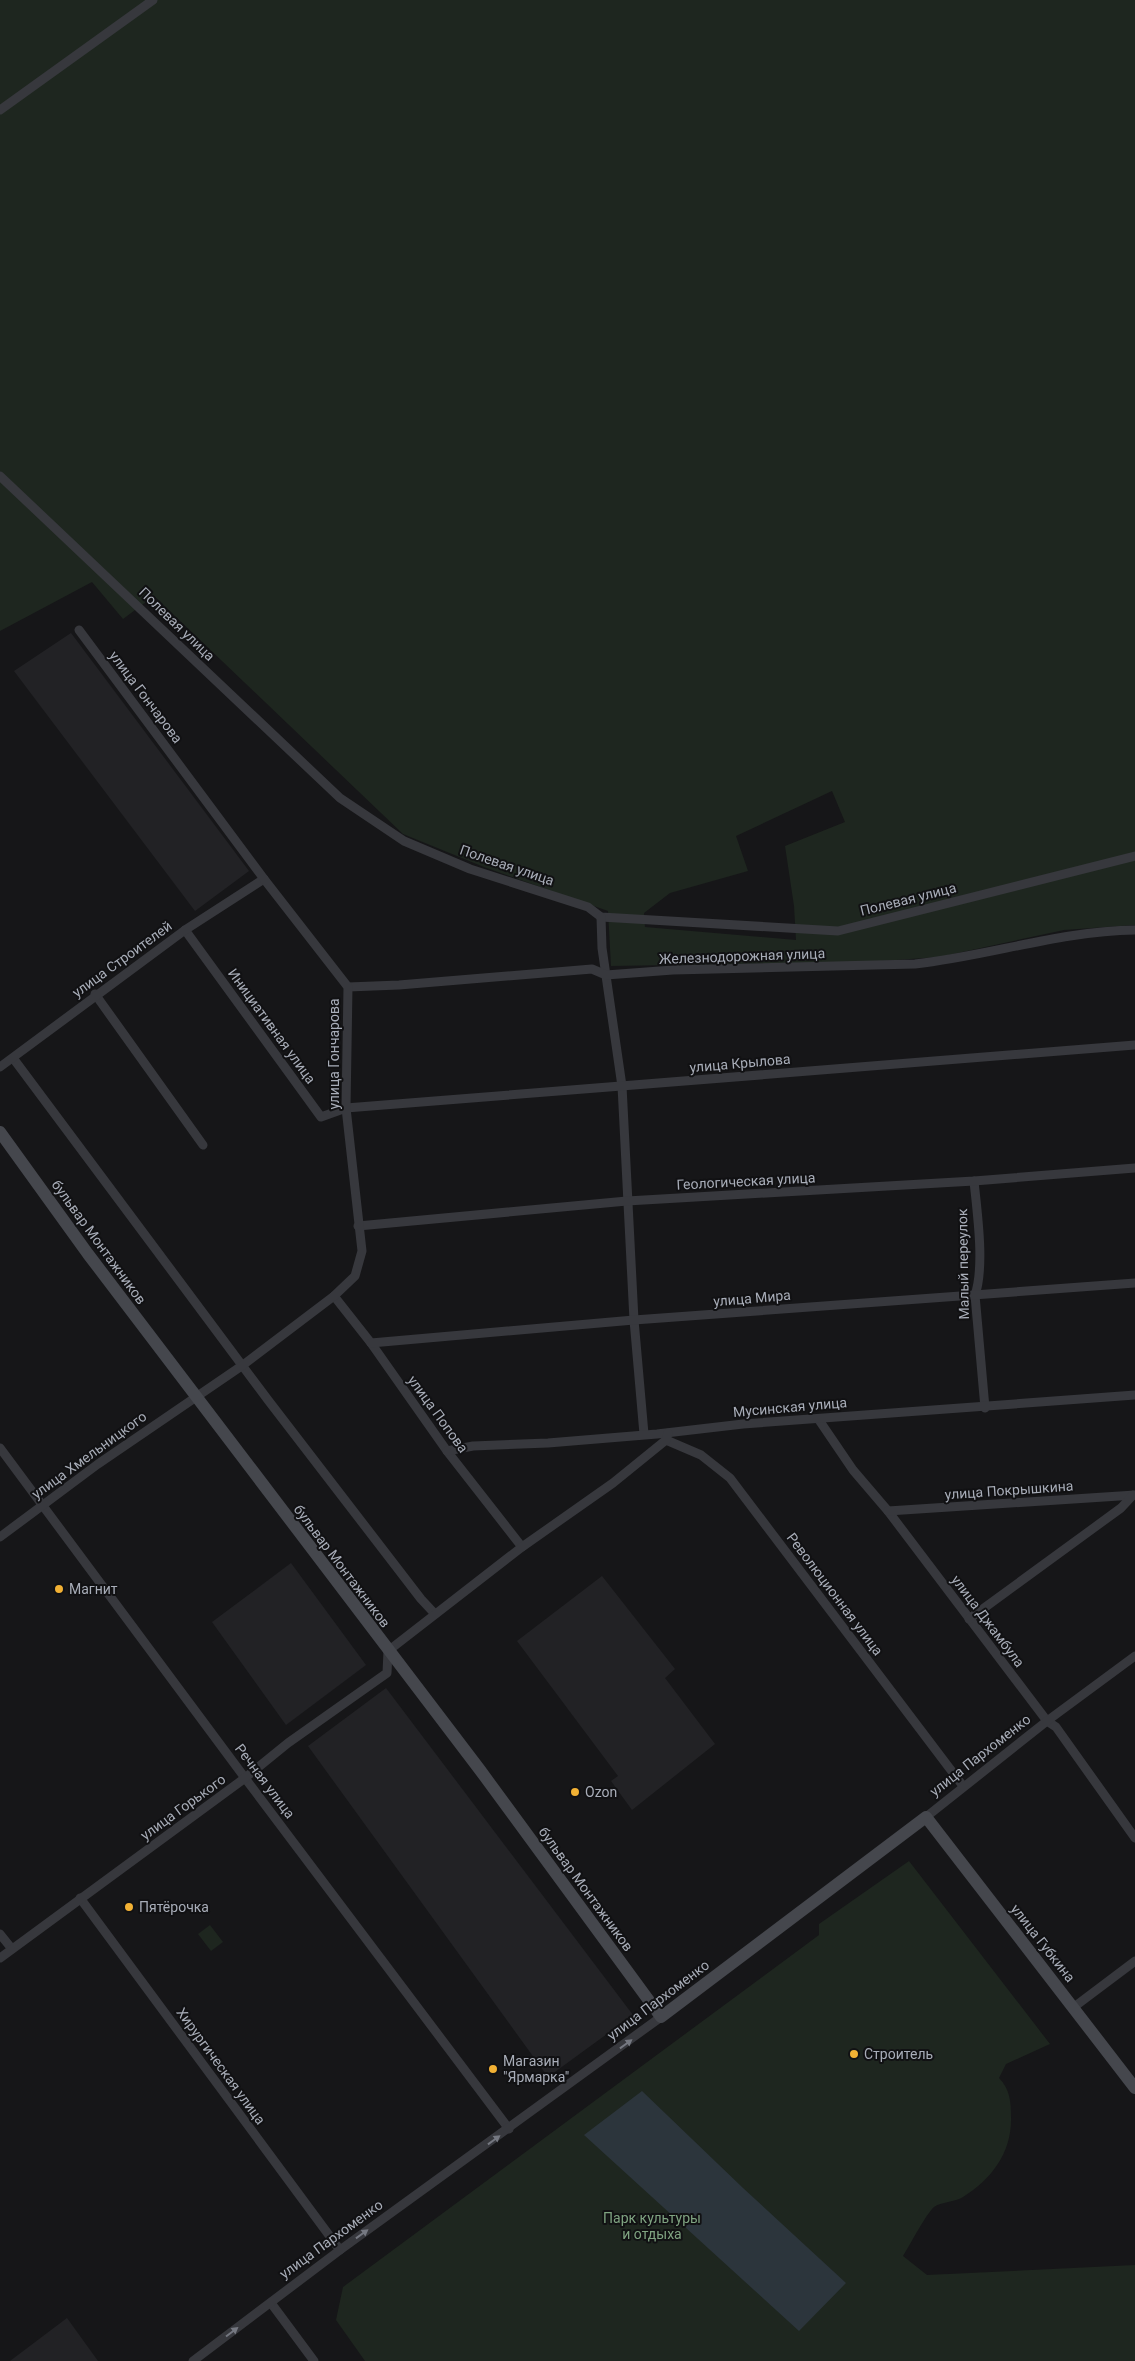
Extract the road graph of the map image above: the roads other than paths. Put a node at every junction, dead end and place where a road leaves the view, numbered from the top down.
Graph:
1 (153, 0) edge
2 (0, 110) edge
3 (0, 476) edge
4 (79, 630) dead end
5 (1135, 856) edge
6 (264, 878) junction
7 (602, 917) junction
8 (185, 930) junction
9 (1135, 930) edge
10 (606, 975) junction
11 (348, 987) junction
12 (95, 994) junction
13 (1135, 1045) edge
14 (13, 1058) junction
15 (0, 1067) edge
16 (622, 1086) junction
17 (346, 1108) junction
18 (0, 1132) edge
19 (203, 1144) dead end
20 (1135, 1168) edge
21 (974, 1181) junction
22 (627, 1201) junction
23 (358, 1226) junction
24 (1135, 1282) edge
25 (975, 1295) junction
26 (334, 1296) junction
27 (634, 1320) junction
28 (371, 1343) junction
29 (244, 1365) junction
30 (1135, 1396) edge
31 (196, 1398) junction
32 (985, 1408) junction
33 (819, 1420) junction
34 (644, 1434) junction
35 (667, 1437) junction
36 (0, 1448) edge
37 (447, 1451) junction
38 (1134, 1495) edge
39 (42, 1506) junction
40 (888, 1512) junction
41 (0, 1537) edge
42 (522, 1547) junction
43 (435, 1614) junction
44 (969, 1619) junction
45 (388, 1651) junction
46 (1135, 1656) edge
47 (1047, 1721) junction
48 (245, 1778) junction
49 (963, 1786) junction
50 (926, 1817) junction
51 (1135, 1819) edge
52 (1126, 1826) junction
53 (1135, 1838) edge
54 (80, 1898) junction
55 (0, 1934) edge
56 (12, 1950) junction
57 (0, 1958) edge
58 (1135, 1961) edge
59 (1074, 2007) junction
60 (662, 2017) junction
61 (1135, 2088) edge
62 (510, 2129) junction
63 (340, 2250) junction
64 (271, 2303) junction
65 (193, 2361) edge
66 (314, 2361) edge

1 - 2 street
3 - 7 street, Полевая улица
4 - 6 street, улица Гончарова
5 - 7 street, Полевая улица
6 - 8 street, улица Строителей
6 - 11 street, улица Гончарова
7 - 10 street
8 - 12 street, улица Строителей
8 - 17 street, Инициативная улица
9 - 10 street, Железнодорожная улица
10 - 11 street, Железнодорожная улица
10 - 16 street
11 - 17 street, улица Гончарова
12 - 14 street, улица Строителей
12 - 19 street
13 - 16 street, улица Крылова
14 - 15 street, улица Строителей
14 - 29 street
16 - 17 street, улица Крылова
16 - 22 street
17 - 23 street, улица Гончарова
18 - 31 street, бульвар Монтажников
20 - 21 street, Геологическая улица
21 - 22 street, Геологическая улица
21 - 25 street, Малый переулок
22 - 23 street, Геологическая улица
22 - 27 street
23 - 26 street, улица Гончарова
24 - 25 street, улица Мира
25 - 27 street, улица Мира
25 - 32 street, Малый переулок
26 - 28 street, улица Попова
26 - 29 street, улица Гончарова
27 - 28 street, улица Мира
27 - 34 street
28 - 37 street, улица Попова
29 - 31 street, улица Гончарова
29 - 43 street
30 - 32 street, Мусинская улица
31 - 39 street, улица Хмельницкого
31 - 45 street, бульвар Монтажников
32 - 33 street, Мусинская улица
33 - 35 street, Мусинская улица
33 - 40 street, улица Джамбула
34 - 35 street, Мусинская улица
34 - 37 street, Мусинская улица
35 - 42 street
35 - 49 street, Революционная улица
36 - 39 street, Речная улица
37 - 42 street, улица Попова
38 - 40 street, улица Покрышкина
38 - 44 street, улица Покрышкина
39 - 41 street, улица Хмельницкого
39 - 48 street, Речная улица
40 - 44 street, улица Джамбула
42 - 43 street
43 - 45 street
44 - 47 street, улица Джамбула
45 - 48 street, улица Горького
45 - 60 street, бульвар Монтажников
46 - 47 street, улица Пархоменко
47 - 49 street, улица Пархоменко
47 - 52 street, улица Джамбула
48 - 54 street, улица Горького
48 - 62 street, Речная улица
49 - 50 street, улица Пархоменко
50 - 59 street, улица Губкина
50 - 60 street, улица Пархоменко
51 - 52 street
52 - 53 street, улица Джамбула
54 - 56 street, улица Горького
54 - 63 street, Хирургическая улица
55 - 56 street
56 - 57 street, улица Горького
58 - 59 street
59 - 61 street, улица Губкина
62 -> 60 street, улица Пархоменко
63 -> 62 street, улица Пархоменко
63 - 64 street, улица Пархоменко
65 -> 64 street, улица Пархоменко
64 - 66 street

